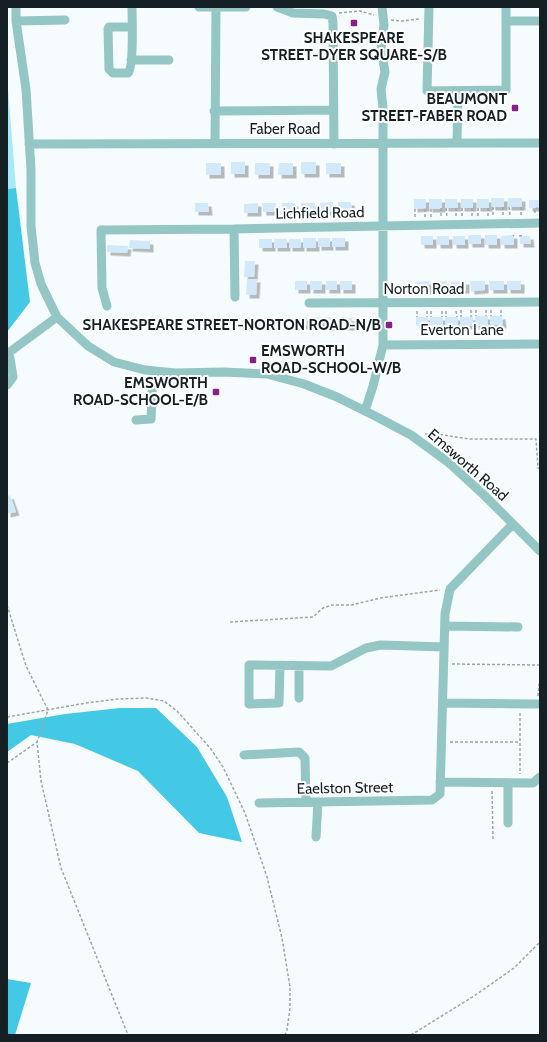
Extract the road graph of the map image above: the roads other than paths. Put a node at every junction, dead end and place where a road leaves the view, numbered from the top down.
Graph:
1 (16, 7) edge
2 (132, 7) edge
3 (200, 7) edge
4 (246, 7) edge
5 (277, 7) edge
6 (382, 7) edge
7 (429, 7) edge
8 (506, 7) edge
9 (216, 8) edge
10 (16, 20) junction
11 (65, 20) dead end
12 (506, 21) junction
13 (540, 21) edge
14 (132, 27) junction
15 (131, 60) junction
16 (169, 60) dead end
17 (458, 91) junction
18 (333, 110) junction
19 (214, 111) junction
20 (215, 143) junction
21 (382, 143) junction
22 (457, 143) junction
23 (540, 143) edge
24 (29, 144) junction
25 (334, 144) junction
26 (540, 223) edge
27 (383, 225) junction
28 (234, 229) junction
29 (235, 297) dead end
30 (540, 302) edge
31 (309, 303) dead end
32 (383, 303) junction
33 (107, 306) dead end
34 (57, 317) junction
35 (540, 344) edge
36 (383, 345) junction
37 (8, 353) edge
38 (153, 371) junction
39 (7, 385) edge
40 (364, 410) junction
41 (136, 420) dead end
42 (513, 524) junction
43 (540, 551) edge
44 (445, 626) junction
45 (518, 627) dead end
46 (444, 647) junction
47 (280, 666) junction
48 (298, 666) junction
49 (299, 698) dead end
50 (443, 703) junction
51 (539, 704) edge
52 (244, 755) dead end
53 (440, 782) junction
54 (508, 783) junction
55 (538, 783) edge
56 (306, 802) junction
57 (318, 802) junction
58 (259, 803) dead end
59 (508, 823) dead end
60 (316, 837) dead end

1 - 10 street
2 - 14 street
3 - 9 street
4 - 9 street
5 - 18 street
6 - 21 street
7 - 17 street
8 - 12 street
9 - 19 street
10 - 11 street
10 - 24 street
12 - 13 street
12 - 17 street
14 - 15 street
14 - 15 street
15 - 16 street
17 - 22 street
18 - 19 street
18 - 25 street
19 - 20 street
20 - 24 street, Faber Road
20 - 25 street, Faber Road
21 - 22 street, Faber Road
21 - 25 street, Faber Road
21 - 27 street
22 - 23 street, Faber Road
24 - 34 street
26 - 27 street, Lichfield Road
27 - 28 street, Lichfield Road
27 - 32 street
28 - 29 street
28 - 33 street, Lichfield Road
30 - 32 street, Norton Road
31 - 32 street, Norton Road
32 - 36 street
34 - 37 street
34 - 38 street, Emsworth Road
35 - 36 street, Everton Lane
36 - 40 street
37 - 39 street
38 - 40 street, Emsworth Road
38 - 41 street
40 - 42 street, Emsworth Road
42 - 43 street, Emsworth Road
42 - 44 street
44 - 45 street
44 - 46 street
46 - 48 street
46 - 50 street
47 - 47 street
47 - 48 street
48 - 49 street
50 - 51 street
50 - 53 street
52 - 56 street
53 - 54 street
53 - 57 street, Eaelston Street
54 - 55 street
54 - 59 street
56 - 57 street, Eaelston Street
56 - 58 street, Eaelston Street
57 - 60 street

